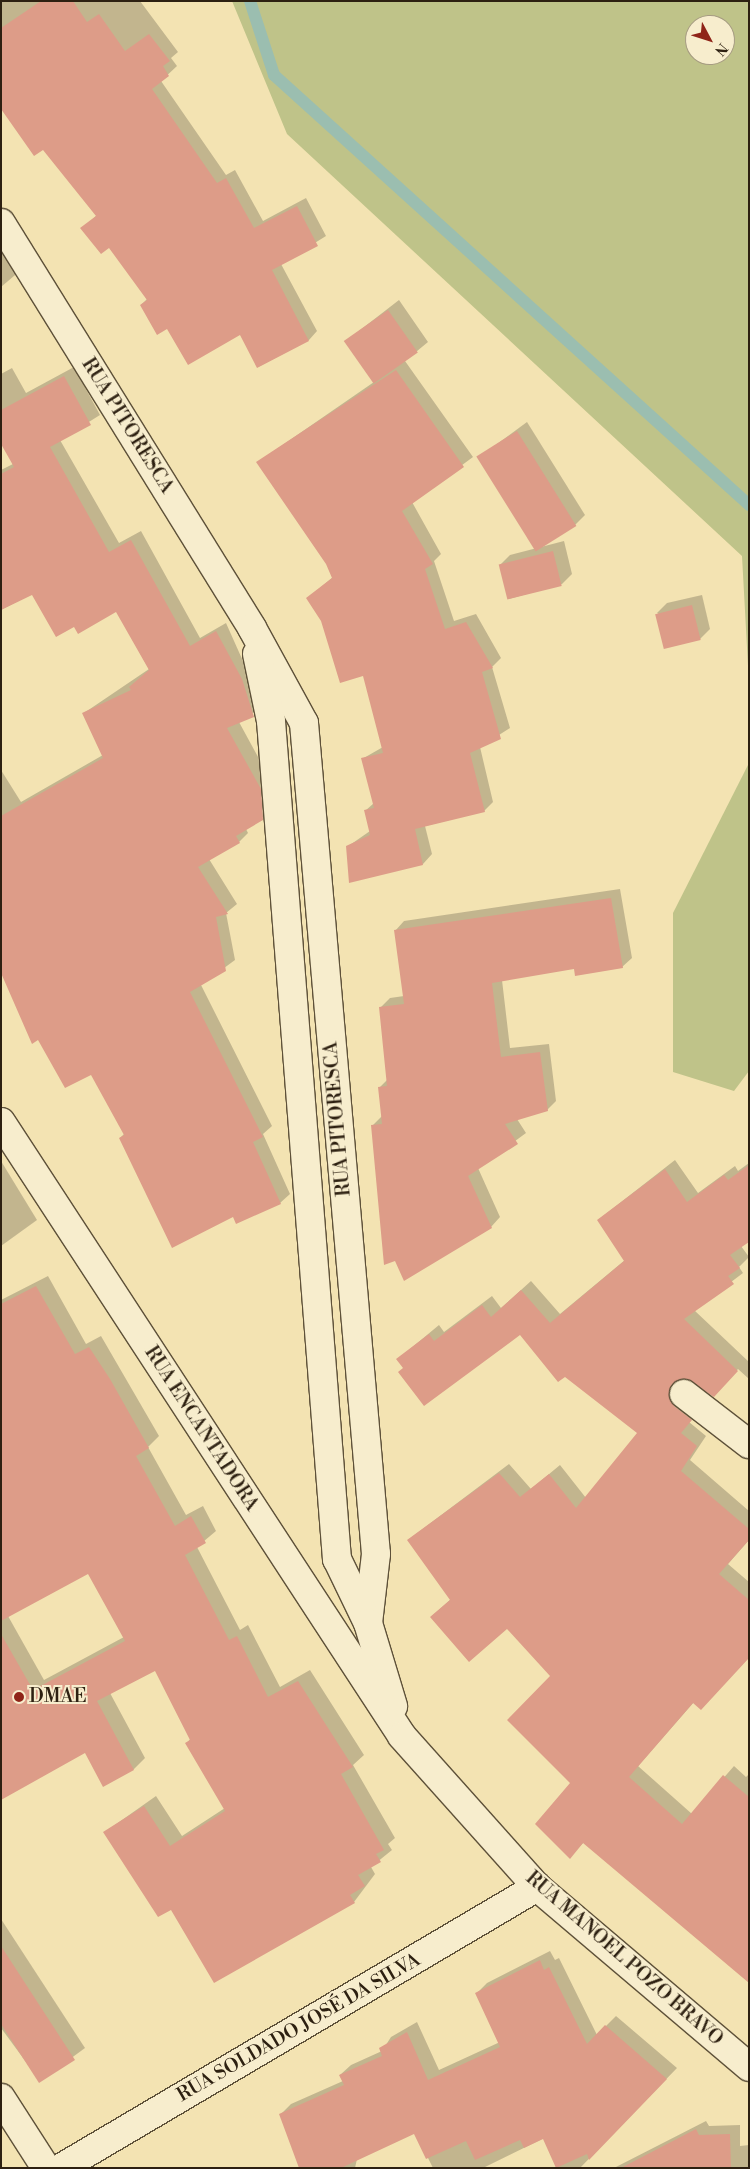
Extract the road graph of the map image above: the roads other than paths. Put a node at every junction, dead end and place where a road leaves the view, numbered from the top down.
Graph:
1 (1, 223) edge
2 (252, 628) junction
3 (1, 1122) edge
4 (684, 1394) dead end
5 (749, 1444) edge
6 (368, 1623) junction
7 (402, 1736) junction
8 (537, 1887) junction
9 (749, 2067) edge
10 (1, 2098) edge
11 (46, 2168) edge
12 (61, 2168) edge

1 - 2 street, RUA PITORESCA
2 - 6 street, RUA PITORESCA
2 - 6 street, RUA PITORESCA
3 - 7 street, RUA ENCANTADORA
4 - 5 street
6 - 7 street, RUA PITORESCA
7 - 8 street, RUA MANOEL POZO BRAVO
8 - 9 street, RUA MANOEL POZO BRAVO
8 - 12 street, RUA SOLDADO JOSÉ DA SILVA
10 - 11 street

